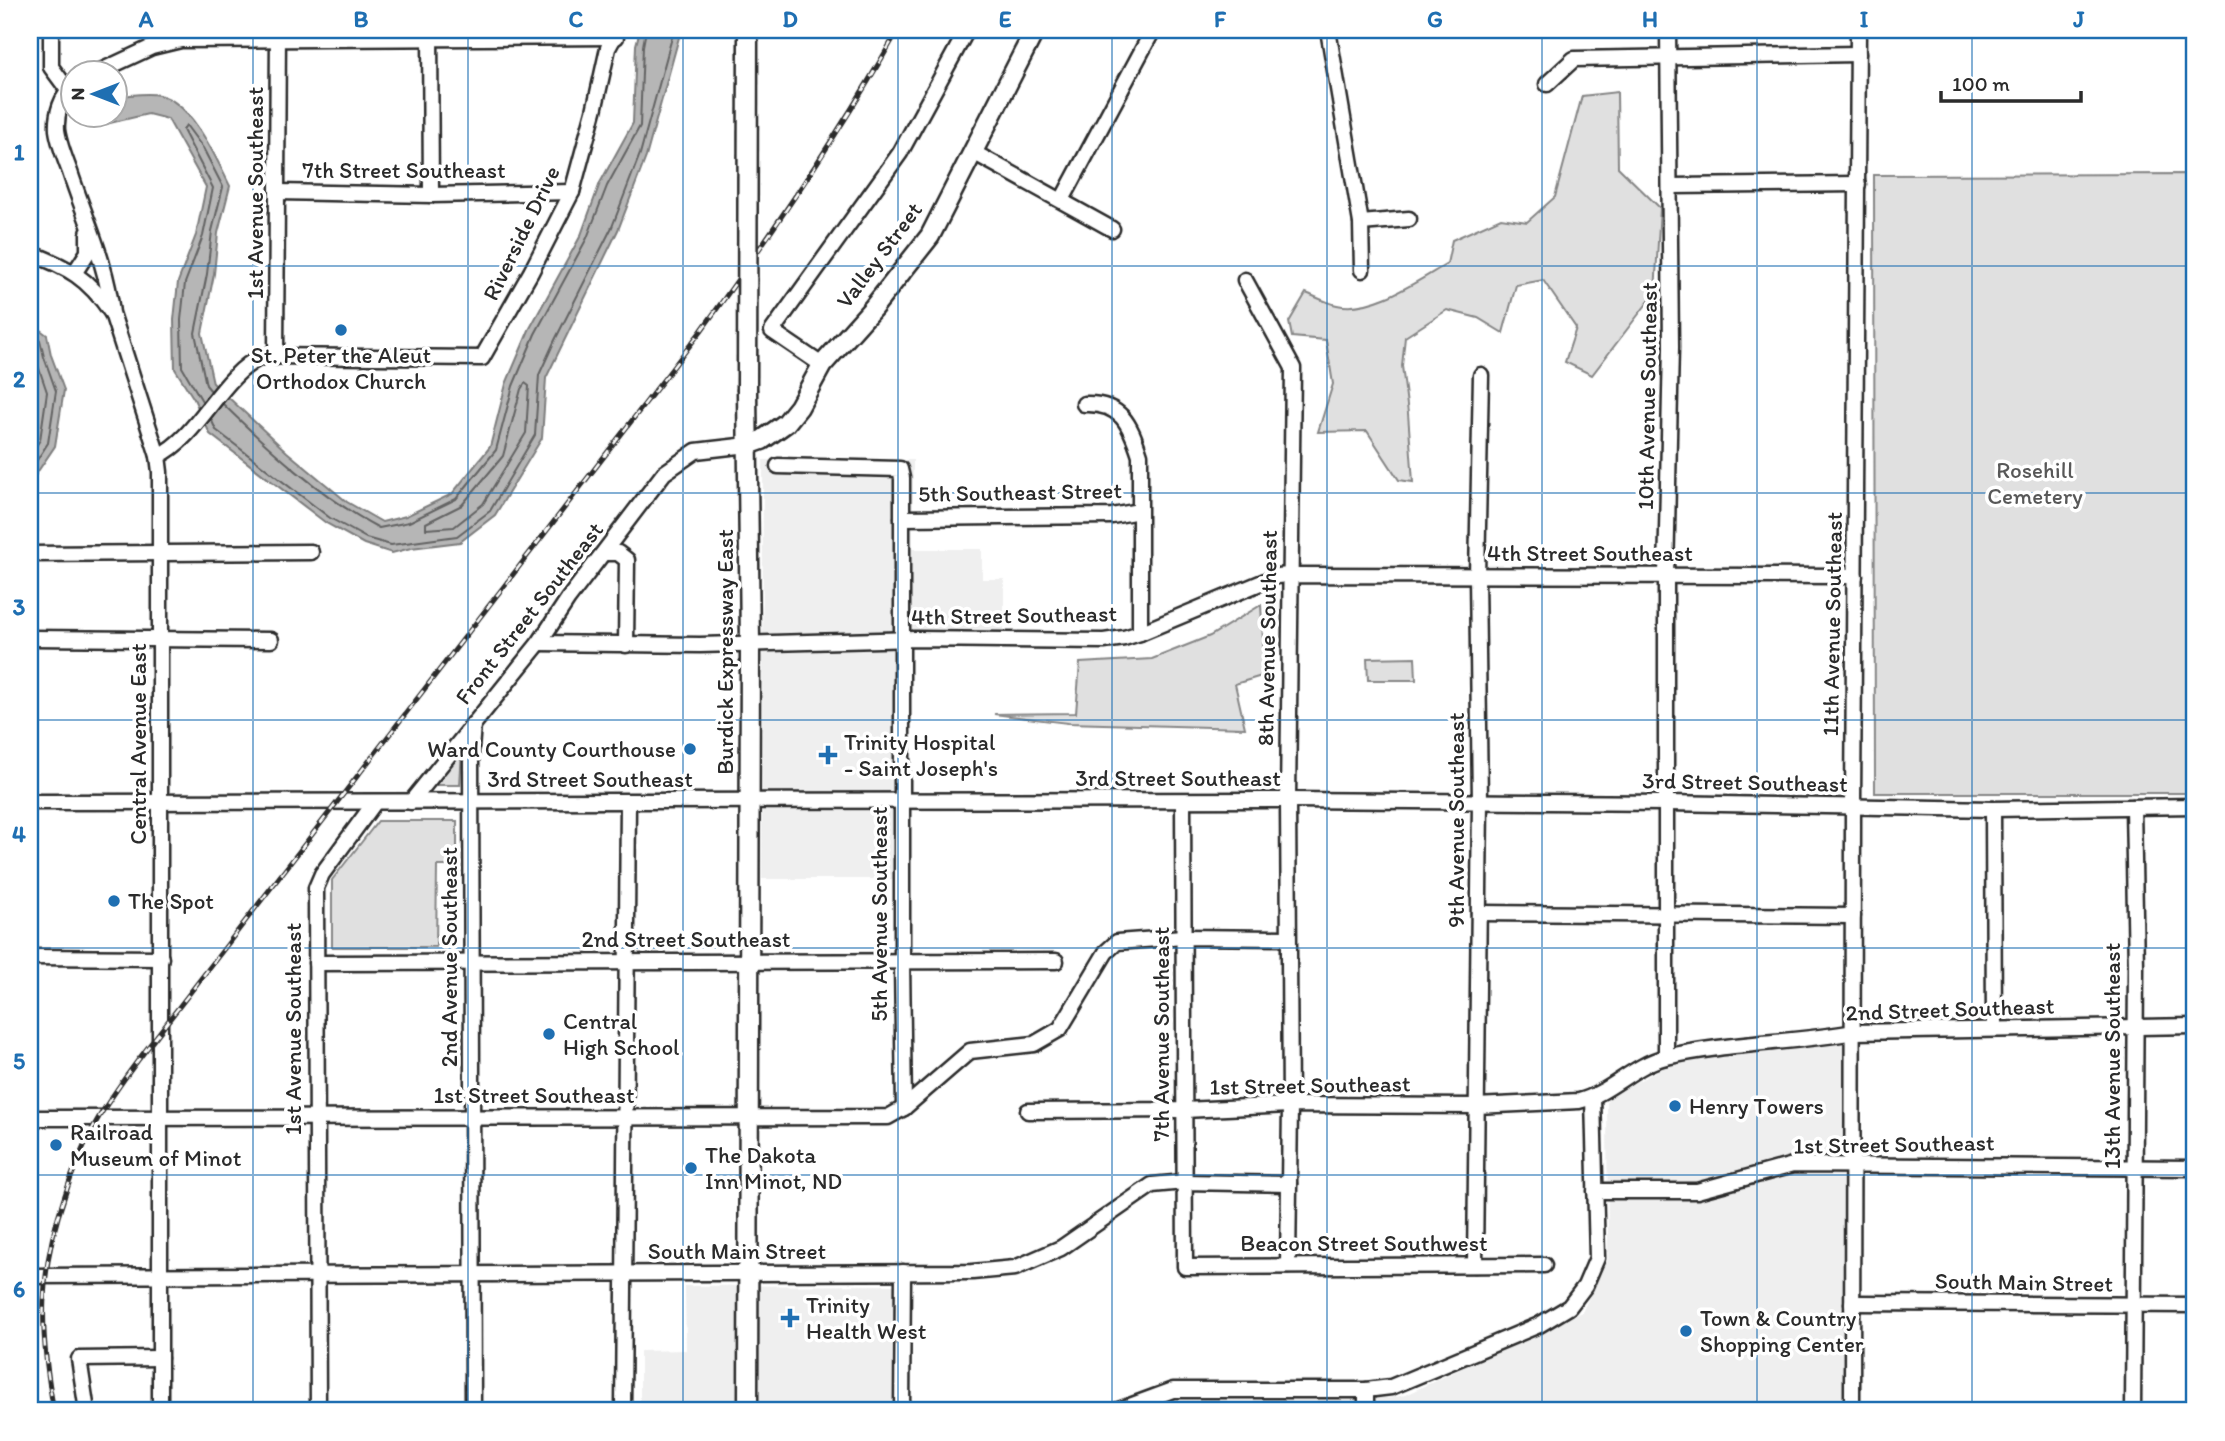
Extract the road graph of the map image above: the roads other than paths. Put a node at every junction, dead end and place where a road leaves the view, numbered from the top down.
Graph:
1 (51, 30) edge
2 (748, 30) edge
3 (967, 30) edge
4 (1035, 30) edge
5 (1153, 30) edge
6 (1328, 30) edge
7 (1668, 30) edge
8 (1858, 30) edge
9 (430, 34) edge
10 (617, 34) edge
11 (181, 35) edge
12 (278, 35) edge
13 (1858, 54) junction
14 (1669, 56) junction
15 (124, 60) edge
16 (60, 76) edge
17 (1547, 84) dead end
18 (60, 106) edge
19 (973, 152) junction
20 (1858, 184) junction
21 (1671, 186) junction
22 (278, 192) junction
23 (572, 192) junction
24 (431, 195) junction
25 (1062, 200) junction
26 (1409, 219) dead end
27 (1361, 223) junction
28 (87, 224) junction
29 (1112, 229) dead end
30 (30, 253) edge
31 (1362, 270) dead end
32 (75, 272) junction
33 (1245, 280) dead end
34 (112, 313) junction
35 (276, 357) junction
36 (822, 365) junction
37 (1481, 375) dead end
38 (1084, 404) dead end
39 (748, 444) junction
40 (158, 456) junction
41 (778, 466) dead end
42 (1139, 512) junction
43 (902, 518) junction
44 (161, 552) junction
45 (312, 552) dead end
46 (605, 553) junction
47 (30, 554) edge
48 (1289, 575) junction
49 (1477, 576) junction
50 (1666, 576) junction
51 (1855, 576) junction
52 (1140, 633) junction
53 (30, 638) edge
54 (161, 639) junction
55 (901, 639) junction
56 (271, 640) dead end
57 (539, 643) junction
58 (750, 643) junction
59 (626, 645) junction
60 (473, 724) junction
61 (1288, 800) junction
62 (750, 801) junction
63 (1183, 801) junction
64 (30, 802) edge
65 (411, 802) junction
66 (471, 802) junction
67 (902, 802) junction
68 (1480, 802) junction
69 (160, 803) junction
70 (375, 803) junction
71 (628, 803) junction
72 (1667, 803) junction
73 (1853, 806) junction
74 (2195, 806) edge
75 (2133, 807) junction
76 (1993, 809) junction
77 (1479, 913) junction
78 (1667, 913) junction
79 (1853, 916) junction
80 (1183, 937) junction
81 (1287, 938) junction
82 (30, 957) edge
83 (161, 958) junction
84 (902, 961) junction
85 (1056, 961) dead end
86 (628, 962) junction
87 (316, 963) junction
88 (472, 963) junction
89 (750, 963) junction
90 (2195, 1026) edge
91 (2135, 1027) junction
92 (1994, 1029) junction
93 (1854, 1032) junction
94 (1666, 1057) junction
95 (1594, 1097) junction
96 (1290, 1105) junction
97 (1476, 1106) junction
98 (904, 1108) junction
99 (1028, 1111) dead end
100 (1184, 1111) junction
101 (315, 1116) junction
102 (472, 1117) junction
103 (750, 1117) junction
104 (30, 1118) edge
105 (162, 1118) junction
106 (627, 1118) junction
107 (1854, 1166) junction
108 (2195, 1168) edge
109 (2135, 1169) junction
110 (1184, 1182) junction
111 (1289, 1184) junction
112 (1595, 1191) junction
113 (1475, 1265) junction
114 (1544, 1265) dead end
115 (1288, 1266) junction
116 (1185, 1267) joint
117 (903, 1272) junction
118 (474, 1274) junction
119 (624, 1274) junction
120 (749, 1274) junction
121 (162, 1275) junction
122 (316, 1275) junction
123 (30, 1276) edge
124 (1852, 1303) junction
125 (2134, 1305) junction
126 (2195, 1305) edge
127 (160, 1358) junction
128 (1366, 1390) junction
129 (1159, 1395) junction
130 (87, 1411) edge
131 (160, 1411) edge
132 (318, 1411) edge
133 (473, 1411) edge
134 (623, 1411) edge
135 (748, 1411) edge
136 (902, 1411) edge
137 (1116, 1411) edge
138 (1159, 1411) edge
139 (1366, 1411) edge
140 (1852, 1411) edge
141 (2133, 1411) edge

1 - 16 street
2 - 39 main road, Burdick Expressway East, bridge
3 - 36 street
4 - 19 main road, Valley Street
5 - 25 street
6 - 27 street
7 - 14 street, 10th Avenue Southeast
8 - 13 street, 11th Avenue Southeast
9 - 10 street
9 - 12 street
9 - 24 street
10 - 23 street, Riverside Drive
11 - 12 street
11 - 15 street
12 - 22 street, 1st Avenue Southeast
13 - 14 street
13 - 20 street, 11th Avenue Southeast
14 - 17 street
14 - 21 street, 10th Avenue Southeast
18 - 28 street, Central Avenue East
19 - 25 street
19 - 36 main road, Valley Street
20 - 21 street
20 - 51 street, 11th Avenue Southeast
21 - 50 street, 10th Avenue Southeast
22 - 24 street, 7th Street Southeast
22 - 35 street, 1st Avenue Southeast
23 - 24 street, 7th Street Southeast
23 - 35 street, Riverside Drive
25 - 29 street
26 - 27 street
27 - 31 street
28 - 32 street, Central Avenue East
28 - 34 street, Central Avenue East
30 - 32 street
32 - 34 street
33 - 48 street, 8th Avenue Southeast
34 - 40 street, Central Avenue East
35 - 40 street
36 - 39 main road, Valley Street
37 - 49 street, 9th Avenue Southeast
38 - 42 street
39 - 46 street, Front Street Southeast
39 - 58 main road, Burdick Expressway East
40 - 44 street, Central Avenue East
41 - 43 street, 5th Avenue Southeast
42 - 43 street, 5th Southeast Street
42 - 52 street
43 - 55 street, 5th Avenue Southeast
44 - 45 street
44 - 47 street
44 - 54 street, Central Avenue East
46 - 57 street, Front Street Southeast
46 - 59 street
48 - 49 street, 4th Street Southeast
48 - 52 street, 4th Street Southeast
48 - 61 street, 8th Avenue Southeast
49 - 50 street, 4th Street Southeast
49 - 68 street, 9th Avenue Southeast
50 - 51 street, 4th Street Southeast
50 - 72 street, 10th Avenue Southeast
51 - 73 street, 11th Avenue Southeast
52 - 55 street, 4th Street Southeast
53 - 54 street
54 - 56 street
54 - 69 street, Central Avenue East
55 - 58 street, 4th Street Southeast
55 - 67 street, 5th Avenue Southeast
57 - 59 street, 4th Street Southeast
57 - 60 street, Front Street Southeast
58 - 59 street, 4th Street Southeast
58 - 62 main road, Burdick Expressway East
60 - 65 street, Front Street Southeast
60 - 66 street, 2nd Avenue Southeast
61 - 63 street, 3rd Street Southeast
61 - 68 street, 3rd Street Southeast
61 - 81 street, 8th Avenue Southeast
62 - 67 street, 3rd Street Southeast
62 - 71 street, 3rd Street Southeast
62 - 89 main road, Burdick Expressway East
63 - 67 street, 3rd Street Southeast
63 - 80 street, 7th Avenue Southeast
64 - 69 street, 3rd Street Southeast
65 - 66 street, 3rd Street Southeast
65 - 70 street, 3rd Street Southeast
66 - 71 street, 3rd Street Southeast
66 - 88 street, 2nd Avenue Southeast
67 - 84 street, 5th Avenue Southeast
68 - 72 street, 3rd Street Southeast
68 - 77 street, 9th Avenue Southeast
69 - 70 street, 3rd Street Southeast
69 - 83 street, Central Avenue East
70 - 87 street, 1st Avenue Southeast
71 - 86 street
72 - 73 street, 3rd Street Southeast
72 - 78 street, 10th Avenue Southeast
73 - 76 street, 3rd Street Southeast
73 - 79 street, 11th Avenue Southeast
74 - 75 street, 3rd Street Southeast
75 - 76 street, 3rd Street Southeast
75 - 91 street, 13th Avenue Southeast
76 - 92 street
77 - 78 street
77 - 97 street, 9th Avenue Southeast
78 - 79 street
78 - 94 street, 10th Avenue Southeast
79 - 93 street, 11th Avenue Southeast
80 - 81 street
80 - 98 street
80 - 100 street, 7th Avenue Southeast
81 - 96 street, 8th Avenue Southeast
82 - 83 street
83 - 105 street, Central Avenue East
84 - 85 street, 2nd Street Southeast
84 - 89 street, 2nd Street Southeast
84 - 98 street, 5th Avenue Southeast
86 - 88 street, 2nd Street Southeast
86 - 89 street, 2nd Street Southeast
86 - 106 street
87 - 88 street, 2nd Street Southeast
87 - 101 street, 1st Avenue Southeast
88 - 102 street, 2nd Avenue Southeast
89 - 103 main road, Burdick Expressway East
90 - 91 street, 2nd Street Southeast
91 - 92 street, 2nd Street Southeast
91 - 109 street, 13th Avenue Southeast
92 - 93 street, 2nd Street Southeast
93 - 94 street, 2nd Street Southeast
93 - 107 street, 11th Avenue Southeast
94 - 95 street, 2nd Street Southeast
95 - 97 street, 1st Street Southeast
95 - 112 street
96 - 97 street, 1st Street Southeast
96 - 100 street, 1st Street Southeast
96 - 111 street, 8th Avenue Southeast
97 - 113 street, 9th Avenue Southeast
98 - 103 street, 1st Street Southeast
99 - 100 street, 1st Street Southeast
100 - 110 street, 7th Avenue Southeast
101 - 102 street, 1st Street Southeast
101 - 105 street, 1st Street Southeast
101 - 122 street, 1st Avenue Southeast
102 - 106 street, 1st Street Southeast
102 - 118 street, 2nd Avenue Southeast
103 - 106 street, 1st Street Southeast
103 - 120 main road, Burdick Expressway East
104 - 105 street, 1st Street Southeast
105 - 121 street, Central Avenue East
106 - 119 street
107 - 109 street, 1st Street Southeast
107 - 112 street, 1st Street Southeast
107 - 124 street, 11th Avenue Southeast
108 - 109 street, 1st Street Southeast
109 - 125 street, 13th Avenue Southeast
110 - 111 street, South Main Street
110 - 116 street, 7th Avenue Southeast
110 - 117 street, South Main Street
111 - 115 street, 8th Avenue Southeast
112 - 128 street
113 - 114 street, Beacon Street Southwest
113 - 115 street, Beacon Street Southwest
115 - 116 street, Beacon Street Southwest
117 - 120 street, South Main Street
117 - 136 street
118 - 119 street, South Main Street
118 - 122 street, South Main Street
118 - 133 street, 2nd Avenue Southeast
119 - 120 street, South Main Street
119 - 134 street
120 - 135 main road, Burdick Expressway East
121 - 122 street, South Main Street
121 - 123 street, South Main Street
121 - 127 street, Central Avenue East
122 - 132 street, 1st Avenue Southeast
124 - 125 street, South Main Street
124 - 140 street, 11th Avenue Southeast
125 - 126 street, South Main Street
125 - 141 street, 13th Avenue Southeast
127 - 130 street
127 - 131 street, Central Avenue East
128 - 129 street
128 - 139 street
129 - 137 street
129 - 138 street

